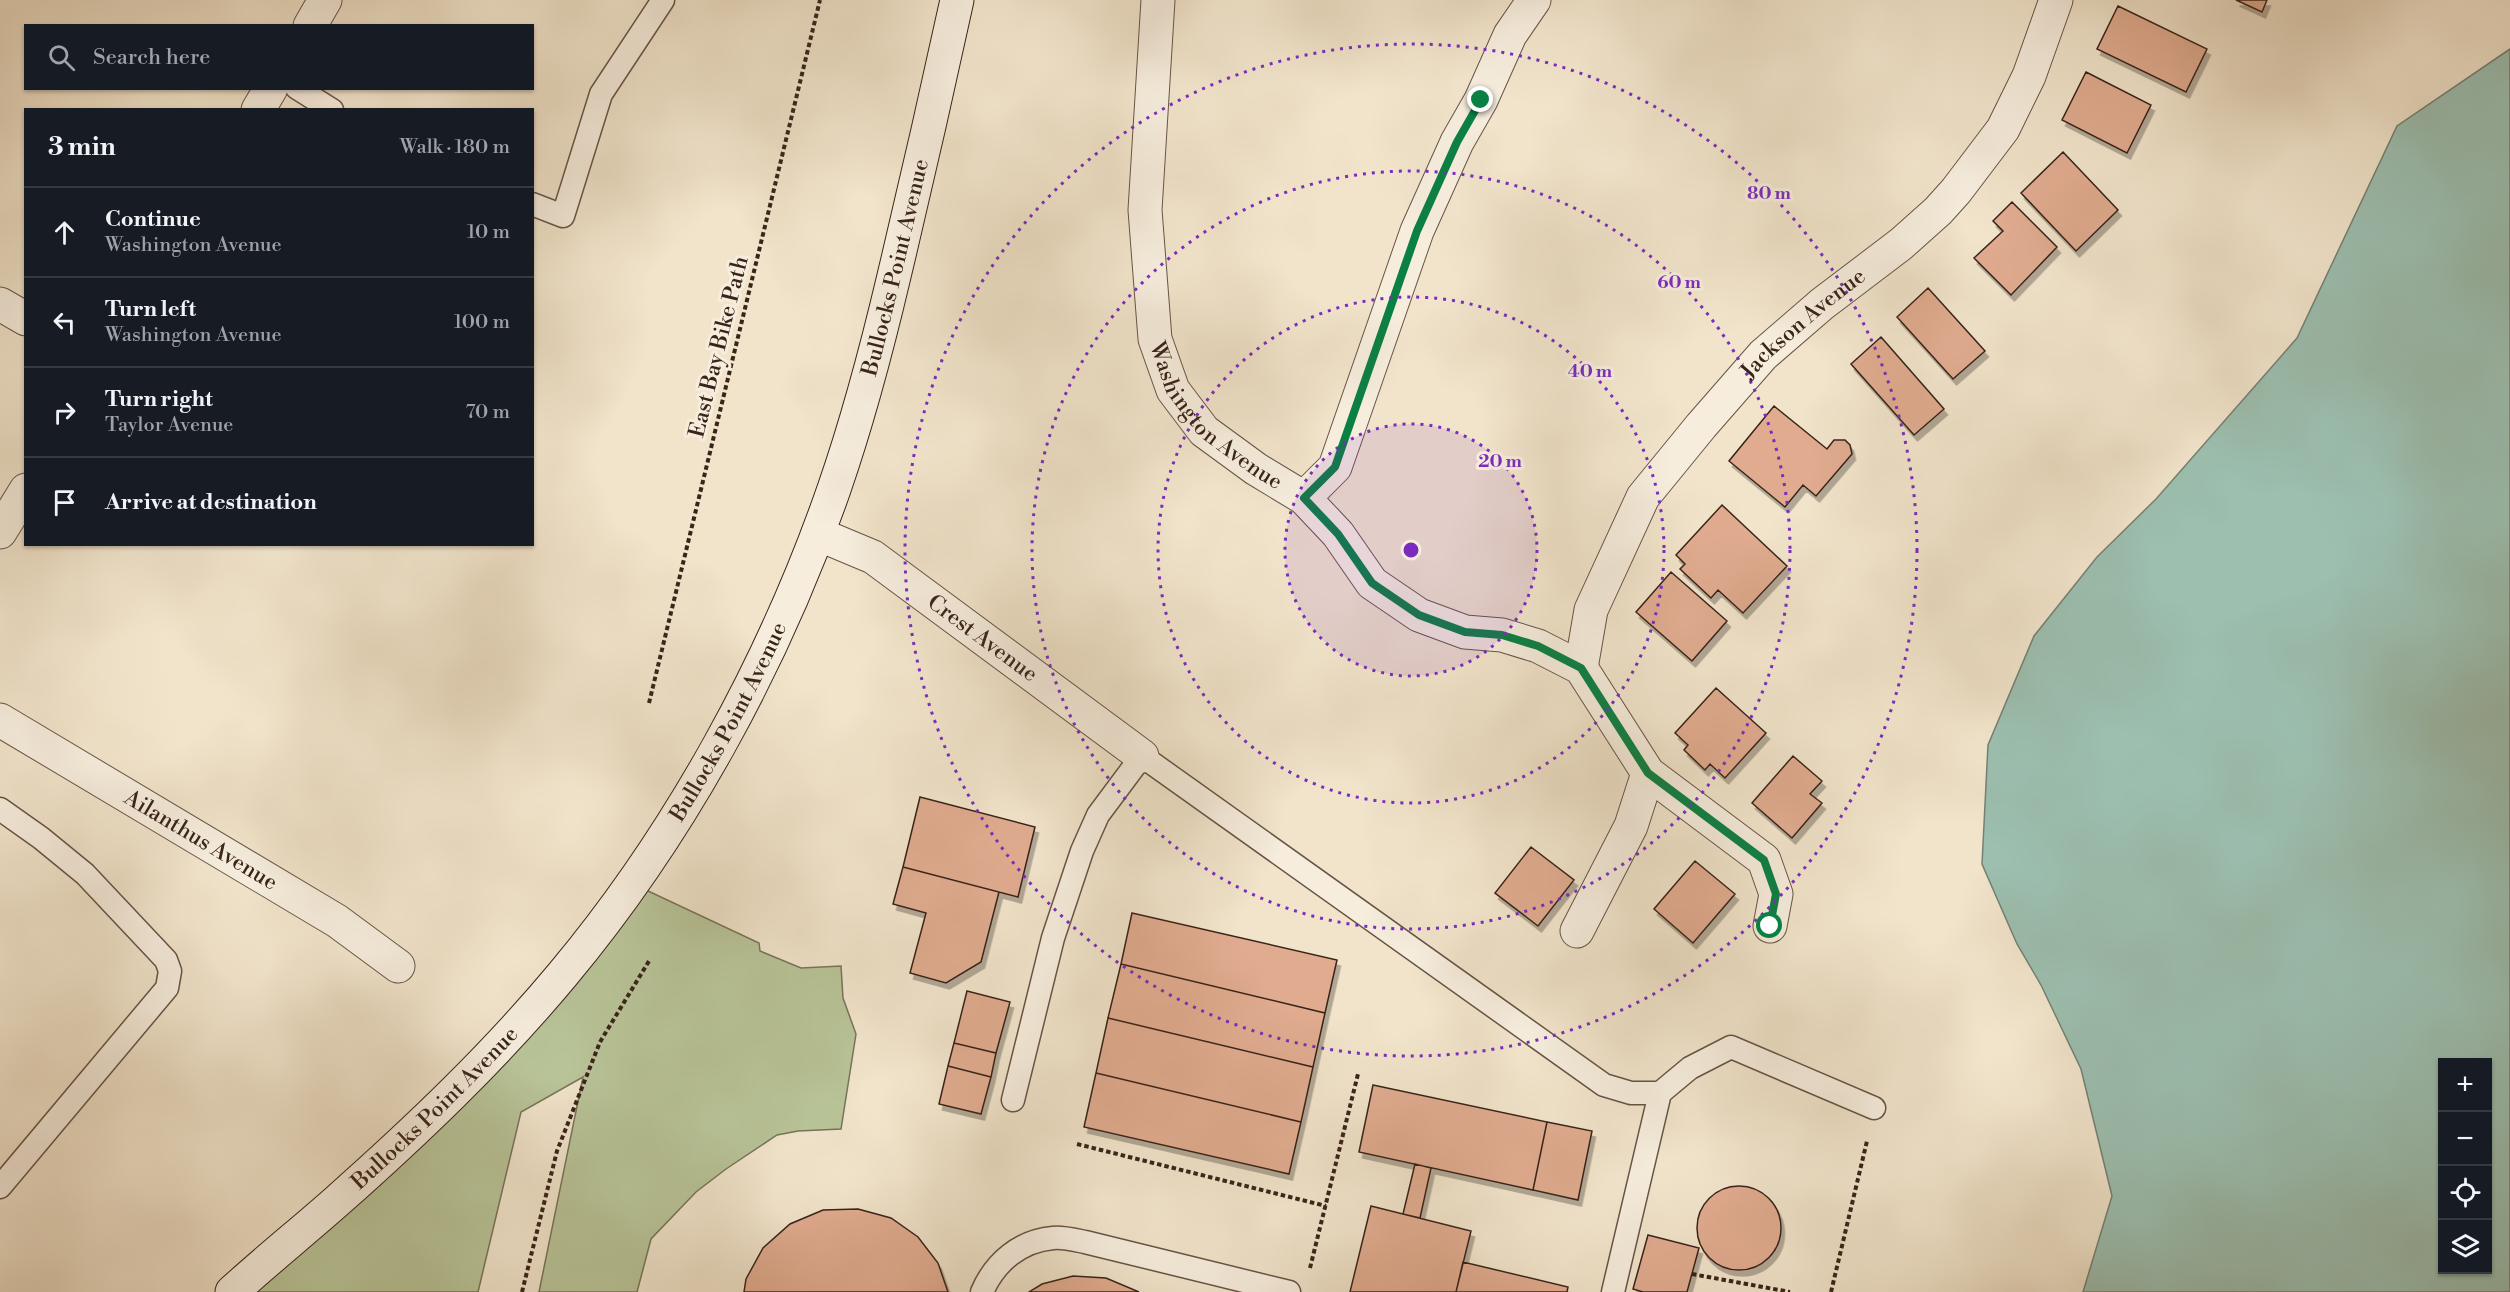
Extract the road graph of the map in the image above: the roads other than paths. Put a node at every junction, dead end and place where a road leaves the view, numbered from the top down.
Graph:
1 (326, 0) edge
2 (663, 0) edge
3 (957, 0) edge
4 (1158, 0) edge
5 (1534, 0) edge
6 (2052, 4) edge
7 (311, 24) edge
8 (270, 90) edge
9 (300, 90) edge
10 (259, 108) edge
11 (329, 108) edge
12 (534, 205) edge
13 (0, 304) edge
14 (24, 318) edge
15 (24, 493) edge
16 (1304, 498) junction
17 (0, 532) edge
18 (818, 534) junction
19 (1581, 668) junction
20 (0, 720) edge
21 (1142, 756) junction
22 (1648, 773) junction
23 (0, 809) edge
24 (1770, 926) dead end
25 (1577, 931) dead end
26 (398, 966) dead end
27 (1660, 1093) junction
28 (1013, 1100) dead end
29 (1874, 1108) road end
30 (0, 1187) edge
31 (1225, 1284) edge
32 (232, 1292) edge
33 (982, 1292) edge
34 (1289, 1292) edge
35 (1613, 1292) edge

1 - 7 street
2 - 12 lane
3 - 18 street, Bullocks Point Avenue
4 - 16 street, Washington Avenue
5 - 16 street
6 - 19 street, Jackson Avenue
8 - 10 street
9 - 11 lane
13 - 14 street
15 - 17 street
16 - 19 street, Washington Avenue
18 - 21 street, Crest Avenue
18 - 32 street, Bullocks Point Avenue
19 - 22 street
20 - 26 street, Ailanthus Avenue
21 - 27 lane
21 - 28 lane
22 - 24 street
22 - 25 street
23 - 30 lane
27 - 29 lane
27 - 35 lane
31 - 33 lane
31 - 34 lane

